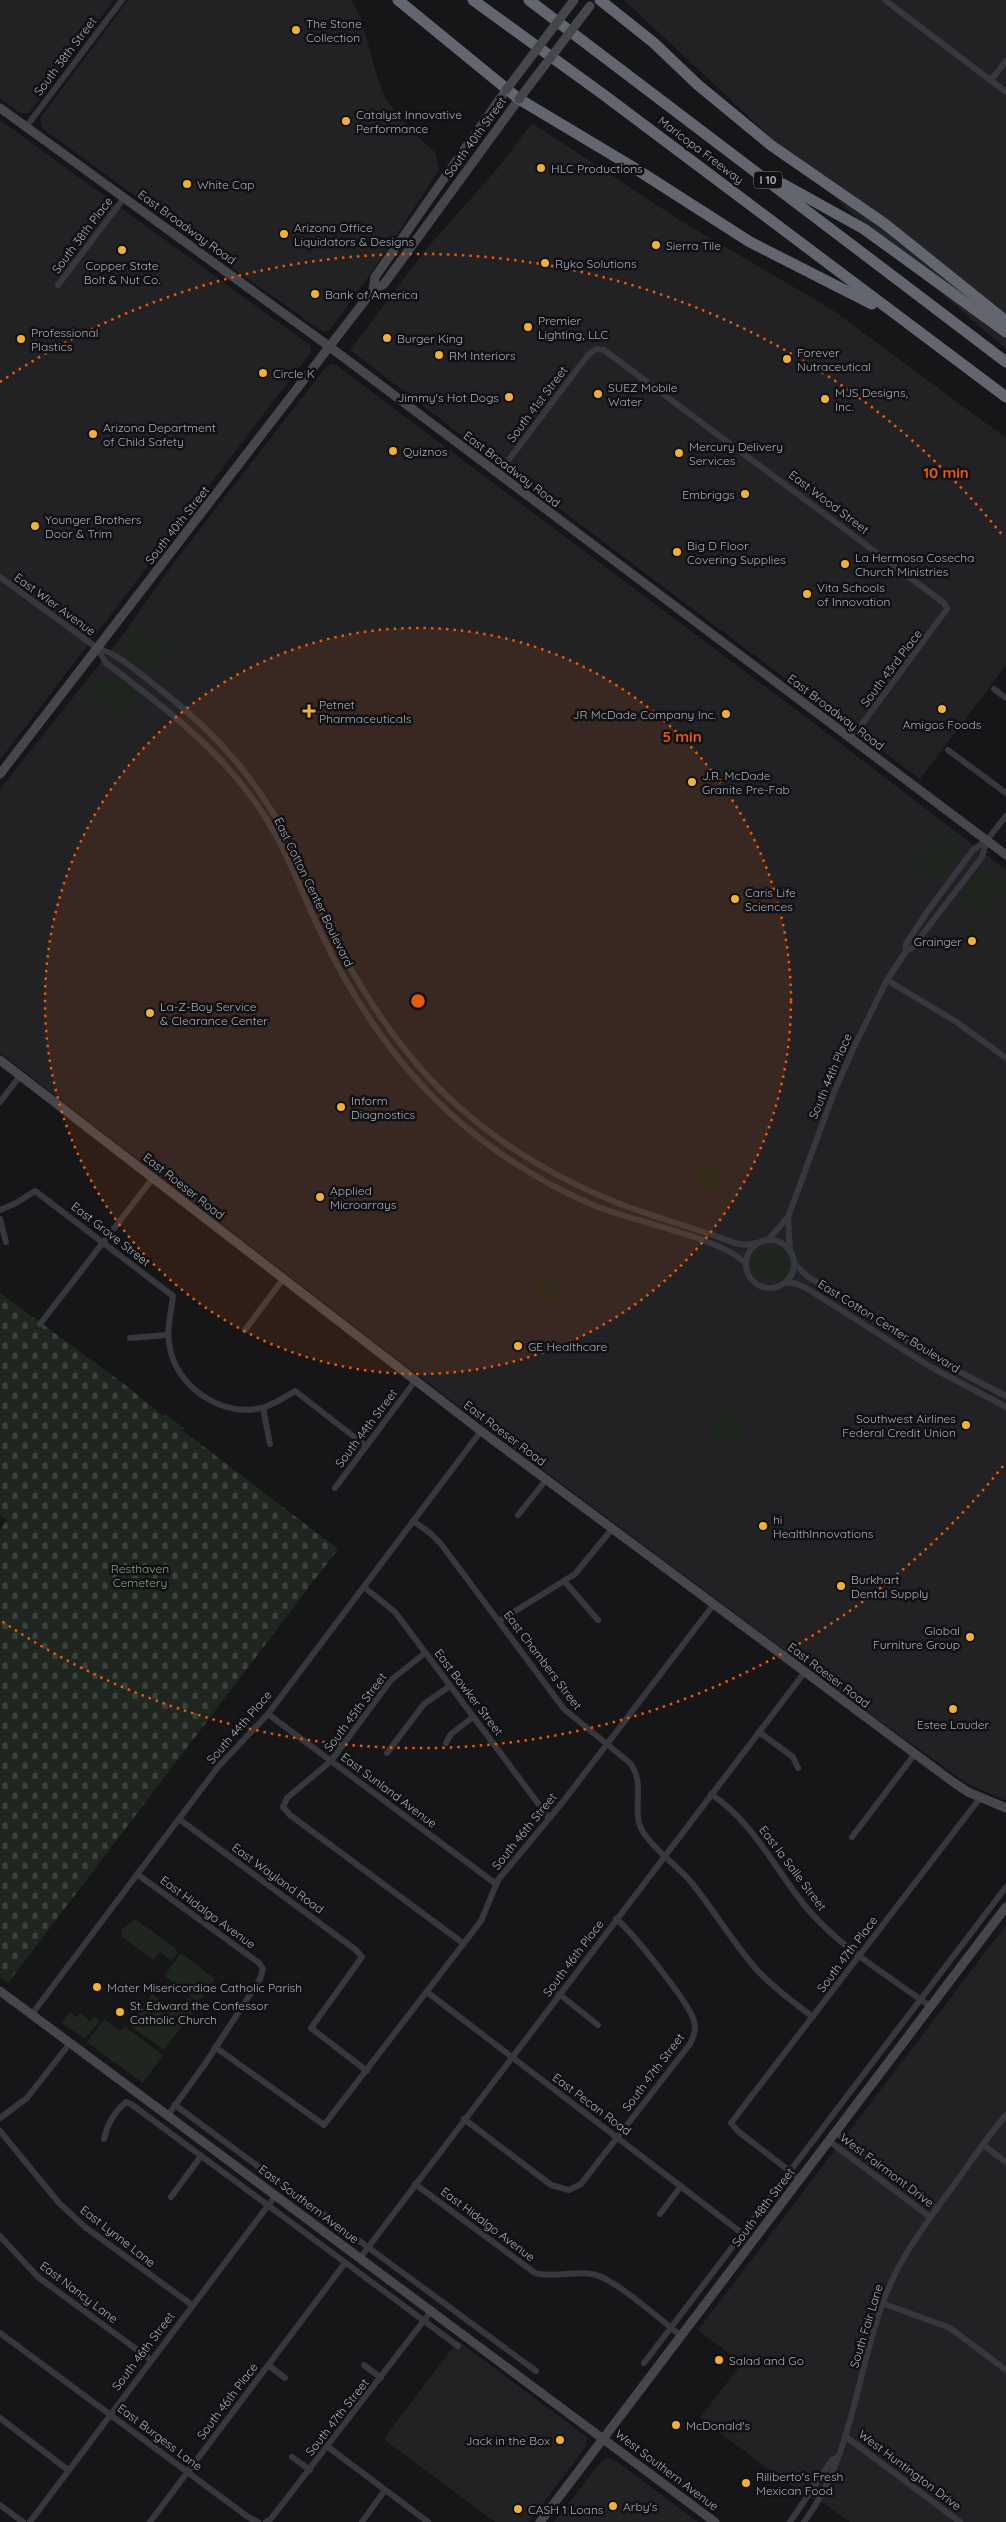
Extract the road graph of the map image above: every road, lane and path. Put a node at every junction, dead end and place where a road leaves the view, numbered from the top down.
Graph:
1 (122, 0) edge
2 (398, 0) edge
3 (473, 0) edge
4 (530, 0) edge
5 (574, 0) edge
6 (885, 0) edge
7 (596, 2) edge
8 (1006, 61) edge
9 (991, 80) junction
10 (506, 90) junction
11 (1006, 92) edge
12 (519, 99) junction
13 (0, 108) edge
14 (26, 126) junction
15 (734, 154) junction
16 (124, 198) junction
17 (58, 286) dead end
18 (373, 290) junction
19 (902, 318) junction
20 (1006, 321) edge
21 (1006, 332) edge
22 (330, 347) junction
23 (596, 349) joint
24 (1006, 362) edge
25 (1006, 397) edge
26 (498, 474) junction
27 (0, 577) edge
28 (947, 609) joint
29 (96, 648) junction
30 (994, 689) dead end
31 (1006, 698) edge
32 (851, 739) junction
33 (948, 750) dead end
34 (0, 774) edge
35 (1006, 793) edge
36 (1006, 816) edge
37 (987, 840) junction
38 (1006, 855) edge
39 (906, 951) junction
40 (887, 980) junction
41 (1006, 1058) edge
42 (0, 1060) edge
43 (20, 1076) junction
44 (0, 1102) edge
45 (152, 1178) junction
46 (0, 1210) edge
47 (788, 1217) junction
48 (0, 1219) edge
49 (768, 1240) junction
50 (6, 1242) dead end
51 (104, 1242) junction
52 (758, 1243) junction
53 (790, 1250) junction
54 (794, 1263) junction
55 (746, 1264) junction
56 (283, 1280) junction
57 (785, 1283) junction
58 (834, 1305) junction
59 (40, 1324) dead end
60 (886, 1328) junction
61 (244, 1330) dead end
62 (167, 1335) junction
63 (130, 1338) dead end
64 (415, 1381) junction
65 (1006, 1396) edge
66 (1006, 1407) edge
67 (263, 1408) junction
68 (481, 1431) junction
69 (270, 1444) dead end
70 (366, 1446) junction
71 (546, 1480) junction
72 (334, 1488) dead end
73 (518, 1515) dead end
74 (413, 1521) junction
75 (612, 1529) junction
76 (565, 1582) junction
77 (364, 1587) junction
78 (714, 1604) junction
79 (598, 1620) dead end
80 (499, 1621) junction
81 (425, 1653) junction
82 (804, 1673) junction
83 (450, 1686) junction
84 (268, 1714) junction
85 (473, 1717) junction
86 (759, 1732) junction
87 (446, 1743) dead end
88 (606, 1744) junction
89 (387, 1753) dead end
90 (914, 1754) junction
91 (331, 1762) junction
92 (798, 1768) dead end
93 (711, 1794) junction
94 (980, 1798) junction
95 (1006, 1808) edge
96 (549, 1818) junction
97 (179, 1819) junction
98 (852, 1837) dead end
99 (665, 1855) junction
100 (137, 1874) junction
101 (496, 1884) junction
102 (1006, 1887) edge
103 (1006, 1907) edge
104 (616, 1919) junction
105 (464, 1944) junction
106 (860, 1955) junction
107 (0, 1991) edge
108 (427, 1992) junction
109 (559, 1994) junction
110 (922, 2000) junction
111 (931, 2007) junction
112 (32, 2014) junction
113 (813, 2017) junction
114 (598, 2025) dead end
115 (70, 2042) junction
116 (215, 2048) junction
117 (511, 2057) junction
118 (367, 2071) junction
119 (175, 2105) junction
120 (168, 2115) junction
121 (1006, 2115) edge
122 (0, 2118) edge
123 (464, 2119) junction
124 (0, 2131) edge
125 (835, 2132) junction
126 (617, 2138) junction
127 (104, 2139) dead end
128 (829, 2141) junction
129 (983, 2145) junction
130 (201, 2156) junction
131 (1006, 2162) edge
132 (790, 2172) junction
133 (800, 2179) junction
134 (414, 2184) junction
135 (681, 2186) junction
136 (276, 2195) junction
137 (171, 2197) dead end
138 (268, 2205) junction
139 (937, 2209) junction
140 (660, 2214) dead end
141 (930, 2217) junction
142 (743, 2234) junction
143 (0, 2236) edge
144 (368, 2247) junction
145 (360, 2258) junction
146 (345, 2263) junction
147 (882, 2303) junction
148 (192, 2305) junction
149 (432, 2310) junction
150 (424, 2321) junction
151 (671, 2328) junction
152 (0, 2333) edge
153 (680, 2335) junction
154 (458, 2346) dead end
155 (151, 2360) junction
156 (644, 2363) dead end
157 (268, 2365) junction
158 (364, 2365) dead end
159 (1006, 2370) edge
160 (536, 2371) dead end
161 (284, 2378) dead end
162 (381, 2378) junction
163 (110, 2414) junction
164 (0, 2418) edge
165 (845, 2436) junction
166 (603, 2437) junction
167 (328, 2447) junction
168 (292, 2457) dead end
169 (838, 2457) junction
170 (68, 2470) junction
171 (310, 2470) junction
172 (188, 2472) junction
173 (385, 2490) junction
174 (0, 2505) edge
175 (23, 2522) edge
176 (30, 2522) edge
177 (150, 2522) edge
178 (258, 2522) edge
179 (266, 2522) edge
180 (362, 2522) edge
181 (428, 2522) edge
182 (540, 2522) edge
183 (715, 2522) edge
184 (790, 2522) edge
185 (804, 2522) edge
186 (960, 2522) edge

1 - 14 street, South 38th Street
2 - 10 highway
3 - 19 highway, Maricopa Freeway / I 10
4 - 15 highway, Maricopa Freeway / I 10
5 - 10 main road, South 40th Street, bridge
6 - 9 street
7 - 12 main road, South 40th Street, bridge
7 - 20 highway
8 - 9 street
9 - 11 street
10 - 12 highway
10 - 18 main road, South 40th Street
12 - 18 main road, South 40th Street
12 - 19 highway
13 - 14 main road, East Broadway Road
14 - 16 main road, East Broadway Road
15 - 21 highway
15 - 24 highway, Maricopa Freeway / I 10
16 - 17 street, South 38th Place
16 - 22 main road, East Broadway Road
18 - 22 main road, South 40th Street
19 - 25 highway, Maricopa Freeway / I 10
22 - 26 main road, East Broadway Road
22 - 29 main road, South 40th Street
23 - 26 street, South 41st Street
23 - 28 street, East Wood Street
26 - 32 main road, East Broadway Road
27 - 29 street, East Wier Avenue
28 - 32 street, South 43rd Place
29 - 34 main road, South 40th Street
29 - 52 street, East Cotton Center Boulevard
29 - 55 street, East Cotton Center Boulevard
30 - 31 street
32 - 37 main road, East Broadway Road
33 - 35 street
36 - 37 street, South 44th Place
37 - 38 main road, East Broadway Road
37 - 39 street, South 44th Place
37 - 39 street, South 44th Place
39 - 40 street, South 44th Place
40 - 41 street
40 - 47 street, South 44th Place
42 - 43 main road, East Roeser Road
43 - 44 street
43 - 45 main road, East Roeser Road
45 - 51 street
45 - 56 main road, East Roeser Road
46 - 51 street, East Grove Street
47 - 49 street, South 44th Place
47 - 53 street, South 44th Place
48 - 50 street
49 - 52 street, East Cotton Center Boulevard
49 - 53 street
51 - 59 street
51 - 62 street, East Grove Street
52 - 55 street
53 - 54 street
54 - 57 street
54 - 60 street, East Cotton Center Boulevard
55 - 57 street, East Cotton Center Boulevard
56 - 61 street
56 - 64 main road, East Roeser Road
57 - 58 street, East Cotton Center Boulevard
58 - 60 street
58 - 66 street, East Cotton Center Boulevard
60 - 65 street, East Cotton Center Boulevard
62 - 63 street
62 - 67 street, East Grove Street
64 - 68 main road, East Roeser Road
64 - 70 street, South 44th Street
67 - 69 street
67 - 70 street, East Grove Street
68 - 71 main road, East Roeser Road
68 - 74 street, South 44th Place
70 - 72 street, South 44th Street
71 - 73 street
71 - 75 main road, East Roeser Road
74 - 77 street, South 44th Place
74 - 80 street, East Chambers Street
75 - 76 street
75 - 78 main road, East Roeser Road
76 - 79 street
76 - 80 street
77 - 81 street, East Bowker Street
77 - 84 street, South 44th Place
78 - 82 main road, East Roeser Road
78 - 88 street, South 46th Street
80 - 88 street, East Chambers Street
81 - 83 street, East Bowker Street
81 - 91 street, South 45th Street
82 - 86 street, South 46th Place
82 - 90 main road, East Roeser Road
83 - 85 street, East Bowker Street
83 - 89 street
84 - 91 street, East Sunland Avenue
84 - 97 street, South 44th Place
85 - 87 street
85 - 96 street, East Bowker Street
86 - 92 street
86 - 93 street, South 46th Place
88 - 96 street, South 46th Street
88 - 99 street, East Chambers Street
90 - 94 main road, East Roeser Road
90 - 98 street
91 - 101 street, East Sunland Avenue
91 - 105 street, South 45th Street
93 - 99 street, South 46th Place
93 - 106 street, East la Salle Street
94 - 95 main road, East Roeser Road
94 - 106 street, South 47th Place
96 - 101 street, South 46th Street
97 - 100 street, South 44th Place
97 - 118 street, East Wayland Road
99 - 104 street, South 46th Place
99 - 113 street, East Chambers Street
100 - 112 street, South 44th Place
100 - 116 street, East Hidalgo Avenue
101 - 105 street, South 46th Street
102 - 110 street, South 48th Street
103 - 111 main road, South 48th Street
104 - 109 street, South 46th Place
104 - 126 street, South 47th Street
105 - 108 street, South 46th Street
106 - 110 street, East la Salle Street
106 - 113 street, South 47th Place
107 - 112 main road, East Southern Avenue
108 - 117 street, East Pecan Road
108 - 118 street, South 46th Street
109 - 114 street
109 - 117 street, South 46th Place
110 - 111 street, East la Salle Street
110 - 132 street, South 48th Street
111 - 125 main road, South 48th Street
112 - 115 main road, East Southern Avenue
113 - 132 street, South 47th Place
115 - 120 main road, East Southern Avenue
115 - 122 street
116 - 118 street, South 46th Street
116 - 119 street
117 - 123 street, South 46th Place
117 - 126 street, East Pecan Road
119 - 120 street
119 - 144 street, East Southern Avenue
120 - 136 main road, East Southern Avenue
121 - 129 street, South Fair Lane
123 - 126 street, South 47th Street
123 - 134 street, South 46th Place
124 - 148 street, East Lynne Lane
125 - 128 main road, South 48th Street
125 - 139 street, West Fairmont Drive
126 - 135 street, East Pecan Road
127 - 130 street, East Southern Avenue
128 - 133 main road, South 48th Street
128 - 141 street, West Fairmont Drive
129 - 131 street
129 - 139 street, South Fair Lane
130 - 137 street
130 - 138 street, East Southern Avenue
132 - 133 street
132 - 142 street, South 48th Street
133 - 153 main road, South 48th Street
134 - 144 street, South 46th Place
134 - 151 street, East Hidalgo Avenue
135 - 140 street
135 - 142 street, East Pecan Road
136 - 138 street, South 46th Street
136 - 145 main road, East Southern Avenue
138 - 146 street, East Southern Avenue
138 - 148 street, South 46th Street
139 - 141 street, South Fair Lane
141 - 147 street, South Fair Lane
142 - 151 street, South 48th Street
143 - 155 street, East Nancy Lane
144 - 145 street, South 46th Place
144 - 160 street, East Southern Avenue
145 - 149 main road, East Southern Avenue
146 - 150 street, East Southern Avenue
146 - 157 street, South 46th Place
147 - 159 street
147 - 165 street, South Fair Lane
148 - 155 street, South 46th Street
149 - 150 street, South 47th Street
149 - 166 main road, East Southern Avenue
150 - 154 street, East Southern Avenue
150 - 162 street, South 47th Street
151 - 153 street, East Hidalgo Avenue
151 - 156 street, South 48th Street
152 - 163 street, East Burgess Lane
153 - 166 main road, South 48th Street
155 - 163 street, South 46th Street
157 - 161 street, South 46th Place
157 - 172 street, South 46th Place
158 - 162 street, South 47th Street
162 - 167 street, South 47th Street
163 - 170 street, South 46th Street
163 - 172 street, East Burgess Lane
164 - 170 street
165 - 169 street, South Fair Lane
165 - 186 street, West Huntington Drive
166 - 182 main road, South 48th Street
166 - 183 main road, West Southern Avenue
167 - 171 street, South 47th Street
167 - 173 street
168 - 171 street, South 47th Street
169 - 184 street, South Fair Lane
169 - 185 street, South Fair Lane
170 - 176 street, South 46th Street
171 - 179 street, South 47th Street
172 - 177 street, South 46th Place
172 - 178 street, East Burgess Lane
173 - 180 street
173 - 181 street
174 - 175 street

